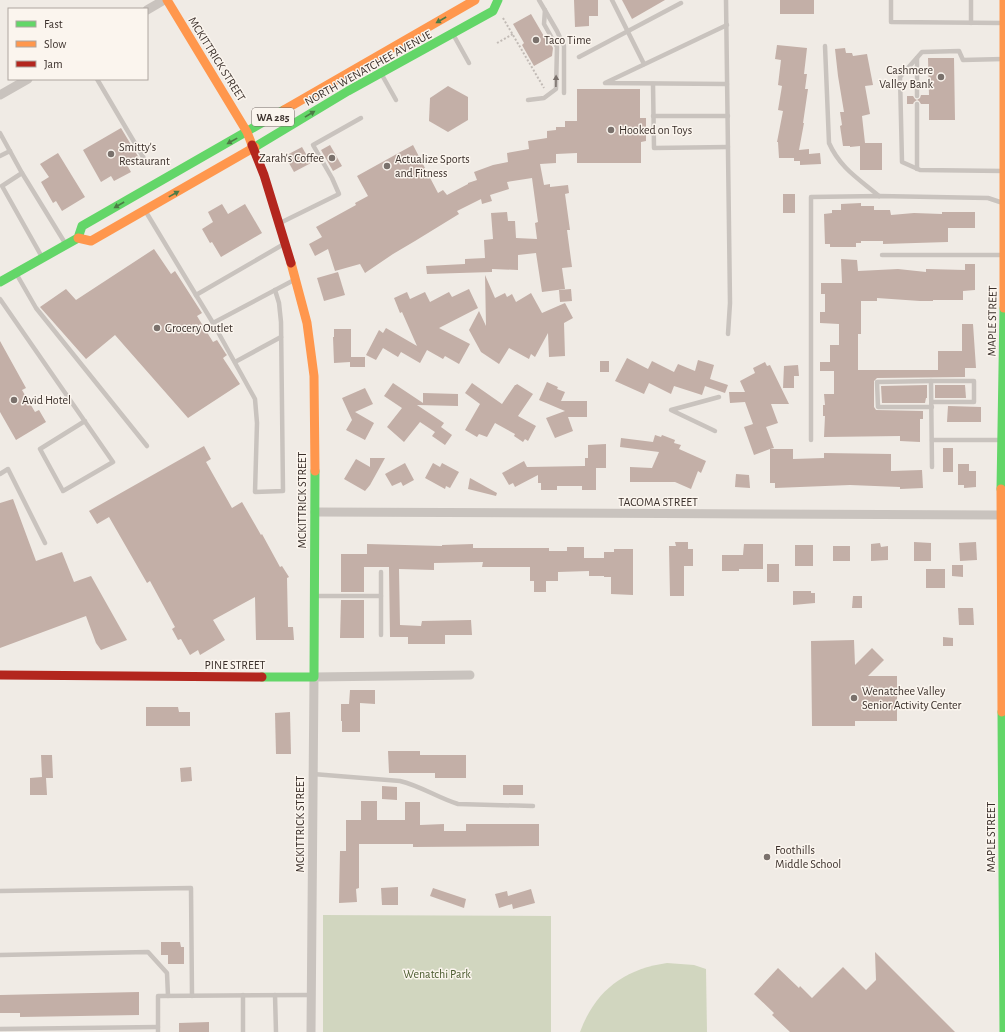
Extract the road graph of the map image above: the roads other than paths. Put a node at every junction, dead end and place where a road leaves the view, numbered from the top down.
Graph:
1 (165, 0) edge
2 (475, 0) edge
3 (498, 0) edge
4 (539, 0) edge
5 (612, 0) edge
6 (686, 0) edge
7 (726, 0) edge
8 (891, 0) edge
9 (970, 0) edge
10 (1004, 0) edge
11 (681, 1) edge
12 (148, 9) edge
13 (546, 10) junction
14 (971, 23) junction
15 (1004, 23) edge
16 (727, 25) junction
17 (627, 31) junction
18 (453, 34) junction
19 (825, 46) dead end
20 (579, 57) dead end
21 (917, 58) junction
22 (1004, 59) edge
23 (469, 63) dead end
24 (644, 64) junction
25 (382, 73) junction
26 (26, 80) edge
27 (98, 80) edge
28 (653, 84) junction
29 (727, 84) junction
30 (1004, 90) edge
31 (564, 93) dead end
32 (0, 95) edge
33 (917, 96) dead end
34 (396, 100) dead end
35 (528, 100) dead end
36 (917, 104) dead end
37 (653, 116) junction
38 (728, 116) junction
39 (361, 118) dead end
40 (247, 132) junction
41 (0, 133) edge
42 (728, 147) junction
43 (253, 148) junction
44 (10, 151) junction
45 (0, 156) edge
46 (146, 162) dead end
47 (917, 169) junction
48 (1004, 171) edge
49 (22, 173) junction
50 (1, 184) edge
51 (879, 196) junction
52 (1005, 204) edge
53 (145, 210) junction
54 (279, 224) junction
55 (78, 238) junction
56 (286, 243) junction
57 (66, 245) junction
58 (882, 255) dead end
59 (1005, 255) edge
60 (43, 258) junction
61 (16, 274) junction
62 (296, 279) junction
63 (0, 282) edge
64 (275, 290) junction
65 (196, 295) junction
66 (0, 299) edge
67 (214, 323) junction
68 (728, 334) dead end
69 (281, 337) junction
70 (235, 362) junction
71 (932, 381) junction
72 (719, 397) dead end
73 (932, 405) junction
74 (85, 421) junction
75 (715, 431) dead end
76 (811, 440) dead end
77 (932, 440) junction
78 (1002, 440) junction
79 (147, 446) dead end
80 (932, 467) dead end
81 (0, 474) edge
82 (315, 512) junction
83 (1003, 515) edge
84 (45, 543) dead end
85 (381, 572) dead end
86 (1003, 581) edge
87 (314, 596) junction
88 (381, 596) junction
89 (381, 635) dead end
90 (1003, 643) edge
91 (0, 675) edge
92 (470, 675) dead end
93 (314, 677) junction
94 (313, 774) junction
95 (533, 806) dead end
96 (1004, 838) edge
97 (0, 891) edge
98 (0, 955) edge
99 (243, 995) junction
100 (275, 995) junction
101 (311, 995) junction
102 (168, 996) junction
103 (192, 996) junction
104 (0, 1029) edge
105 (158, 1029) edge
106 (243, 1032) edge
107 (276, 1032) edge
108 (311, 1032) edge
109 (1004, 1032) edge

1 - 12 street
1 - 40 street, MCKITTRICK STREET
2 -> 40 street, NORTH WENATCHEE AVENUE / WA 285
3 - 18 street, NORTH WENATCHEE AVENUE / WA 285
4 - 13 lane
5 - 17 lane
6 - 11 lane
7 - 16 lane
8 - 14 lane
9 - 14 lane
10 - 15 street, MAPLE STREET
11 - 17 lane
13 - 31 lane
35 -> 13 lane
14 - 15 lane
15 - 22 street, MAPLE STREET
16 - 24 lane
16 - 29 lane
17 - 20 lane
17 - 24 lane
18 - 23 lane
18 - 25 street, NORTH WENATCHEE AVENUE / WA 285
19 - 51 lane
21 - 22 lane
21 - 33 lane
21 - 47 lane
22 - 30 street, MAPLE STREET
24 - 28 lane
25 - 34 lane
43 -> 25 street, NORTH WENATCHEE AVENUE / WA 285
26 - 32 street
27 - 46 lane
28 - 29 lane
28 - 37 lane
29 - 38 lane
30 - 48 street, MAPLE STREET
36 - 47 lane
37 - 38 lane
37 - 42 lane
38 - 42 lane
39 - 54 lane
40 - 43 street, MCKITTRICK STREET
40 -> 55 street, NORTH WENATCHEE AVENUE / WA 285
41 - 44 lane
42 - 68 lane
53 -> 43 street, NORTH WENATCHEE AVENUE / WA 285
43 - 54 street, MCKITTRICK STREET
44 - 45 lane
44 - 49 lane
47 - 48 lane
48 - 52 street, MAPLE STREET
49 - 50 lane
49 - 57 lane
50 - 60 lane
51 - 52 lane
51 - 76 lane
52 - 59 street, MAPLE STREET
53 - 55 street, NORTH WENATCHEE AVENUE / WA 285
53 - 65 lane
54 - 56 street, MCKITTRICK STREET
55 - 57 street, NORTH WENATCHEE AVENUE / WA 285
56 - 62 street, MCKITTRICK STREET
56 - 65 lane
57 - 60 street, NORTH WENATCHEE AVENUE / WA 285
58 - 59 lane
59 - 78 street, MAPLE STREET
60 - 61 street, NORTH WENATCHEE AVENUE / WA 285
61 - 63 street, NORTH WENATCHEE AVENUE / WA 285
61 - 79 lane
62 - 64 lane
62 - 82 street, MCKITTRICK STREET
64 - 67 lane
64 - 69 lane
65 - 67 lane
66 - 74 lane
67 - 70 lane
69 - 70 lane
69 - 70 lane
71 - 73 lane
71 - 73 lane
71 - 73 lane
72 - 75 lane
73 - 77 lane
74 - 74 lane
77 - 78 lane
77 - 80 lane
78 - 83 street, MAPLE STREET
81 - 84 lane
82 - 83 street, TACOMA STREET
82 - 87 street, MCKITTRICK STREET
83 - 86 street, MAPLE STREET
85 - 88 lane
86 - 90 street, MAPLE STREET
87 - 88 lane
87 - 93 street, MCKITTRICK STREET
88 - 89 lane
90 - 96 street, MAPLE STREET
91 - 93 street, PINE STREET
92 - 93 street, PINE STREET
93 - 94 street, MCKITTRICK STREET
94 - 95 lane
94 - 101 street, MCKITTRICK STREET
96 - 109 street, MAPLE STREET
97 - 103 lane
98 - 102 lane
99 - 100 lane
99 - 103 lane
99 - 106 lane
100 - 101 lane
100 - 107 lane
101 - 108 street, MCKITTRICK STREET
102 - 103 lane
102 - 105 lane
104 - 105 lane

